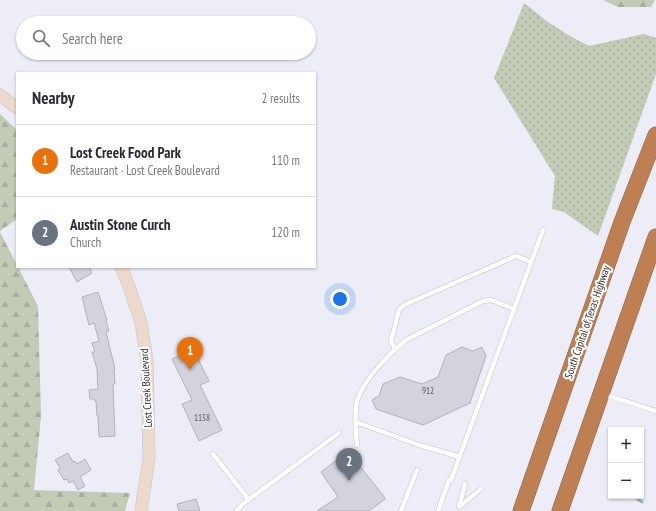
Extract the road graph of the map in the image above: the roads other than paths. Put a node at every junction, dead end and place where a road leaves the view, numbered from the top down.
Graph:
1 (0, 95) edge
2 (16, 107) edge
3 (656, 135) edge
4 (543, 230) dead end
5 (656, 237) edge
6 (531, 262) junction
7 (121, 268) edge
8 (514, 309) junction
9 (395, 349) junction
10 (601, 393) junction
11 (656, 412) edge
12 (356, 422) junction
13 (339, 432) dead end
14 (357, 445) dead end
15 (213, 454) dead end
16 (460, 457) junction
17 (417, 470) dead end
18 (465, 484) dead end
19 (480, 489) dead end
20 (249, 500) junction
21 (458, 509) edge
22 (141, 511) edge
23 (236, 511) edge
24 (401, 511) edge
25 (438, 511) edge
26 (521, 511) edge
27 (560, 511) edge

1 - 2 street
3 - 26 highway, South Capital of Texas Highway
4 - 6 lane
5 - 10 highway
6 - 8 lane
6 - 9 lane
7 - 22 street, Lost Creek Boulevard
8 - 9 lane
8 - 16 lane
9 - 12 lane
10 - 11 lane
10 - 27 highway
12 - 14 lane
12 - 16 lane
13 - 20 lane
15 - 20 lane
16 - 25 lane
17 - 24 lane
18 - 21 lane
19 - 21 lane
20 - 23 lane

